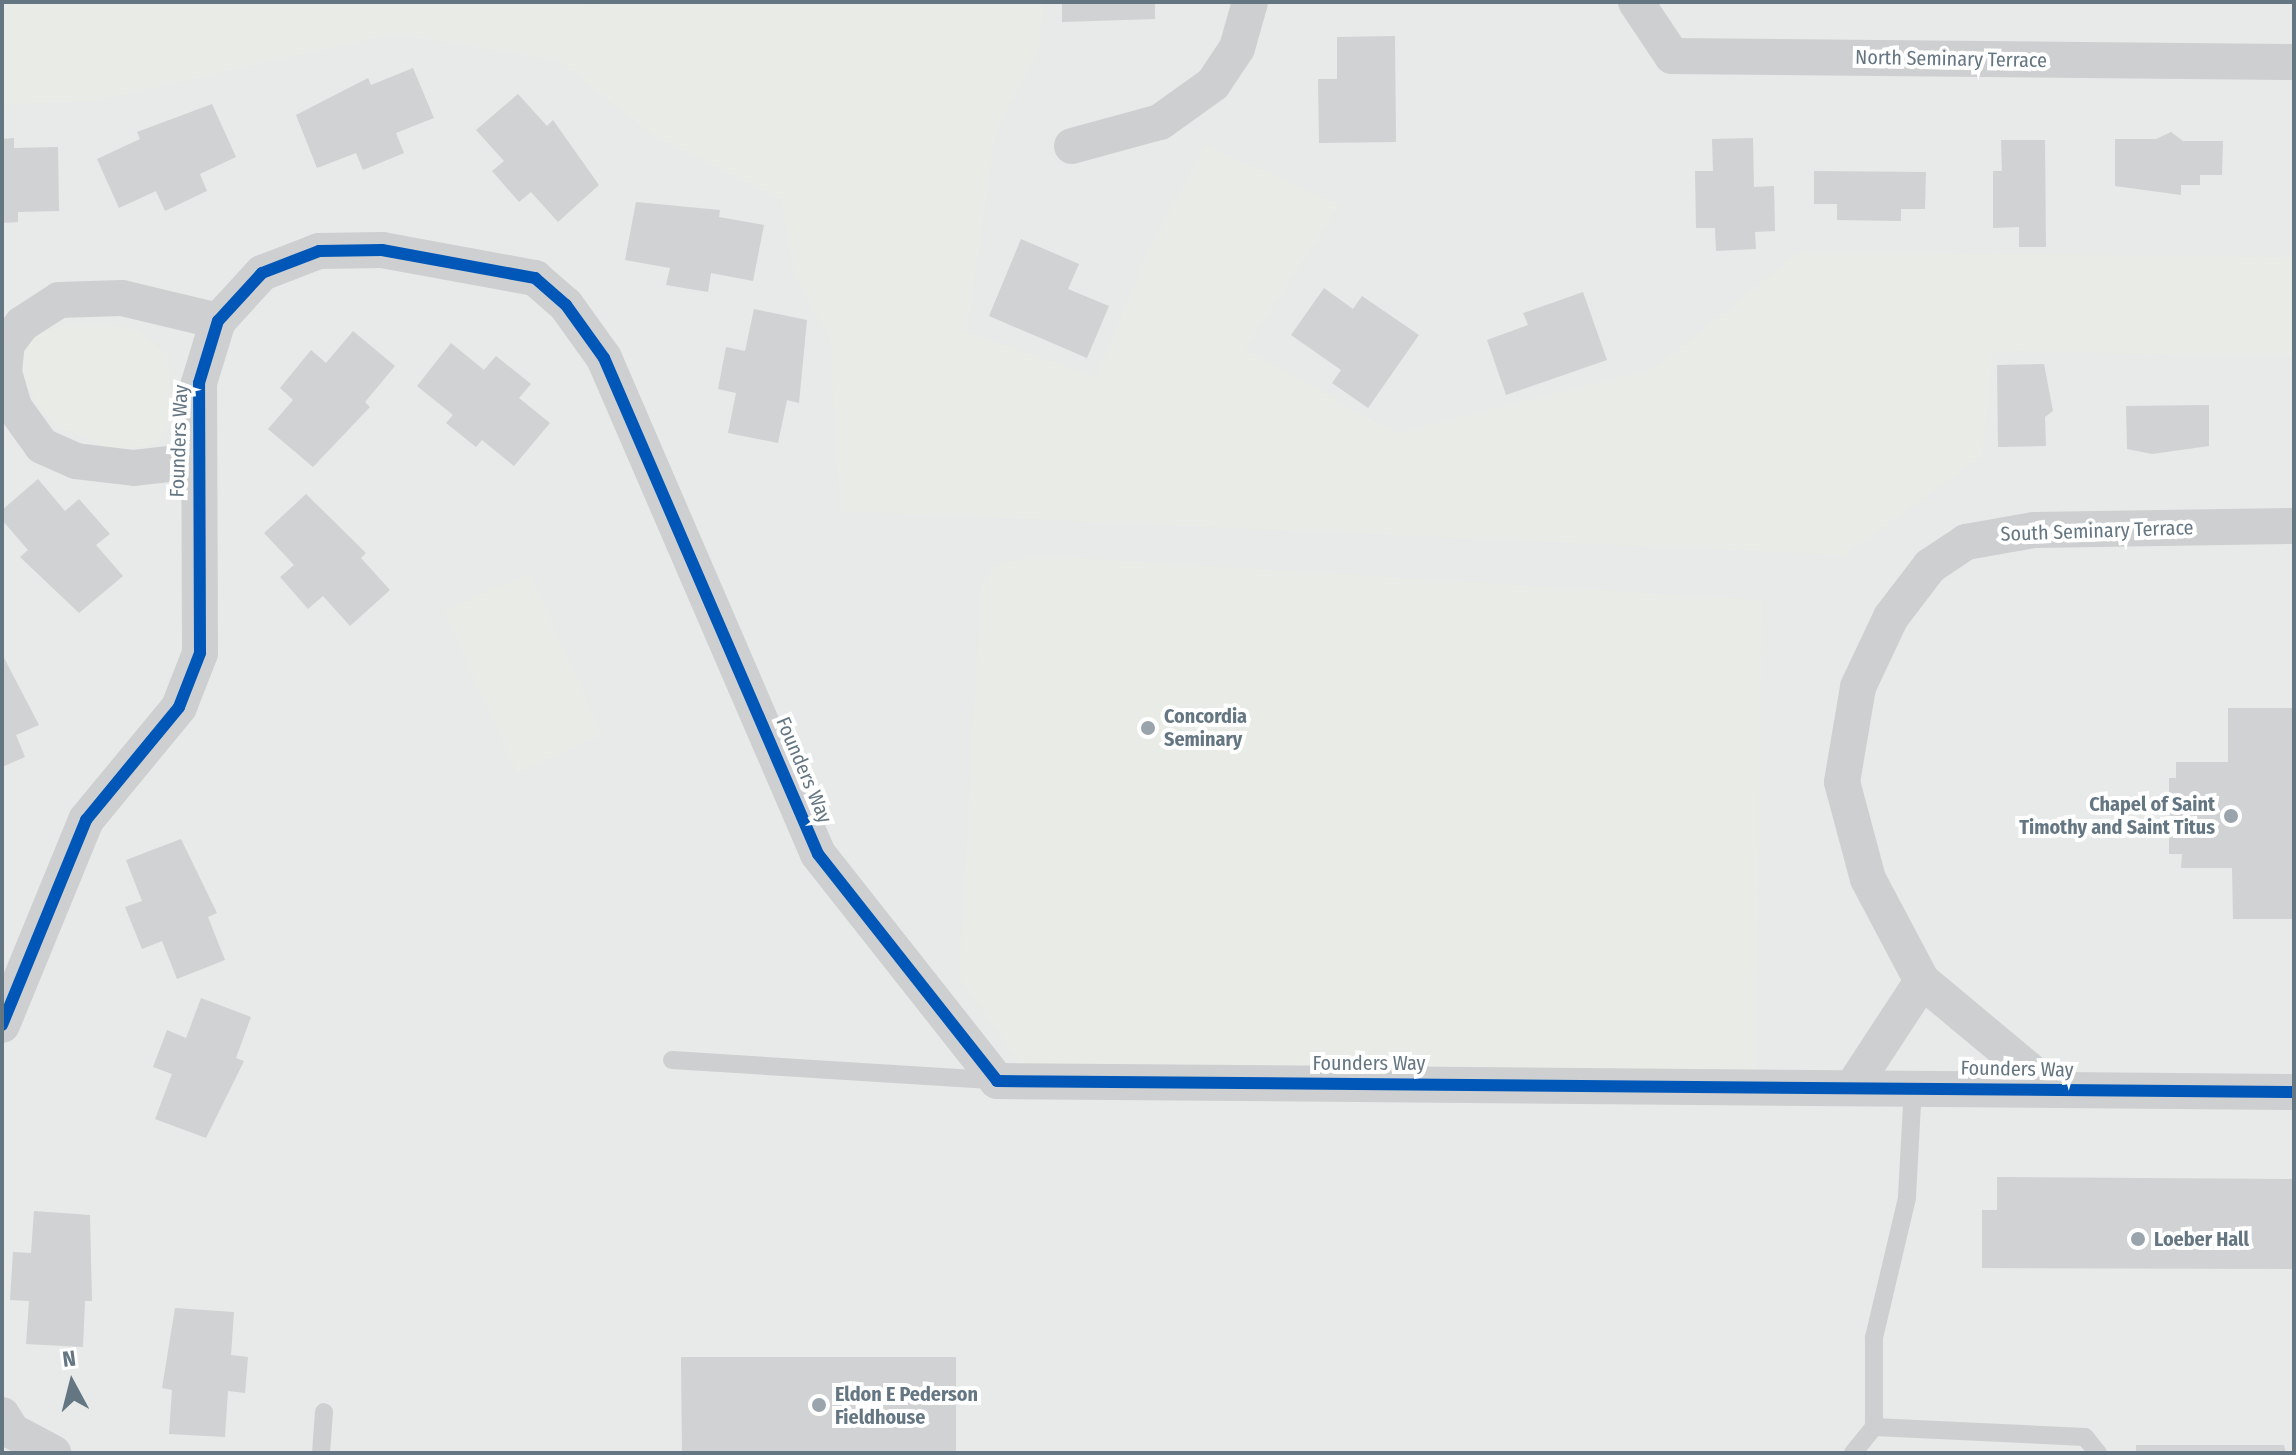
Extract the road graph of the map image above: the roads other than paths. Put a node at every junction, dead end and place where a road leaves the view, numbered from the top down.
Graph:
1 (1250, 2) edge
2 (1636, 2) edge
3 (2294, 62) edge
4 (1072, 146) dead end
5 (218, 321) junction
6 (195, 461) junction
7 (2294, 526) edge
8 (1922, 981) junction
9 (2, 1025) edge
10 (672, 1060) dead end
11 (997, 1081) junction
12 (1854, 1085) junction
13 (1913, 1086) junction
14 (2053, 1090) junction
15 (2294, 1092) edge
16 (324, 1412) dead end
17 (2, 1415) edge
18 (1874, 1427) junction
19 (53, 1453) edge
20 (321, 1453) edge
21 (1853, 1453) edge
22 (2098, 1453) edge

1 - 4 street
2 - 3 street, North Seminary Terrace
5 - 6 street, Founders Way
5 - 6 street
5 - 11 street, Founders Way
6 - 9 street, Founders Way
7 - 8 street, South Seminary Terrace
8 - 12 street
8 - 14 street, South Seminary Terrace
10 - 11 lane
11 - 12 street, Founders Way
12 - 13 street, Founders Way
13 - 14 street, Founders Way
13 - 18 lane
14 - 15 street, Founders Way
16 - 20 lane
17 - 19 street
18 - 21 lane
18 - 22 lane

